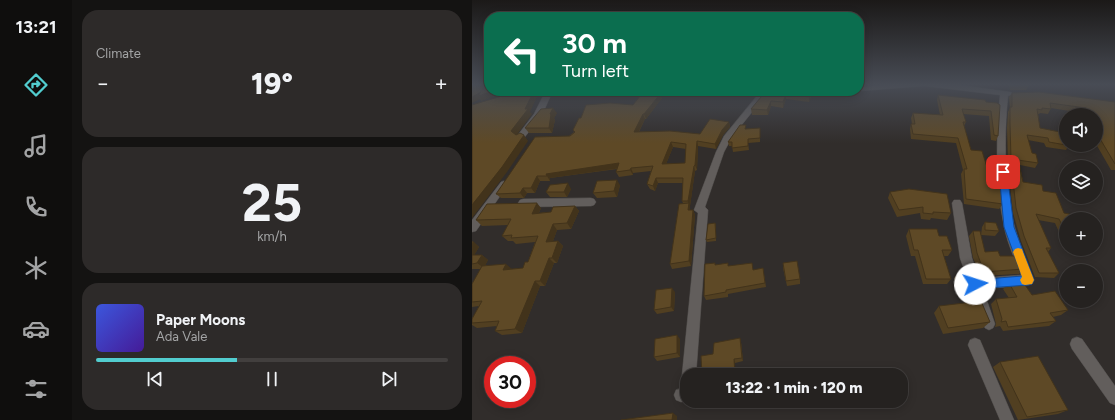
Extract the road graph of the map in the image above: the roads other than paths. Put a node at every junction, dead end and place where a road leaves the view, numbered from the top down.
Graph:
1 (543, 104) edge
2 (755, 104) edge
3 (1003, 104) edge
4 (529, 137) dead end
5 (511, 175) edge
6 (591, 202) dead end
7 (957, 203) dead end
8 (489, 204) junction
9 (472, 228) edge
10 (975, 284) junction
11 (988, 324) edge
12 (1077, 344) dead end
13 (975, 345) dead end
14 (690, 368) edge
15 (1115, 398) edge
16 (1007, 420) edge

1 - 4 street
2 - 14 street
3 - 10 street
5 - 8 street
6 - 8 street
7 - 10 street
8 - 9 street
10 - 11 street
12 - 15 street
13 - 16 street

